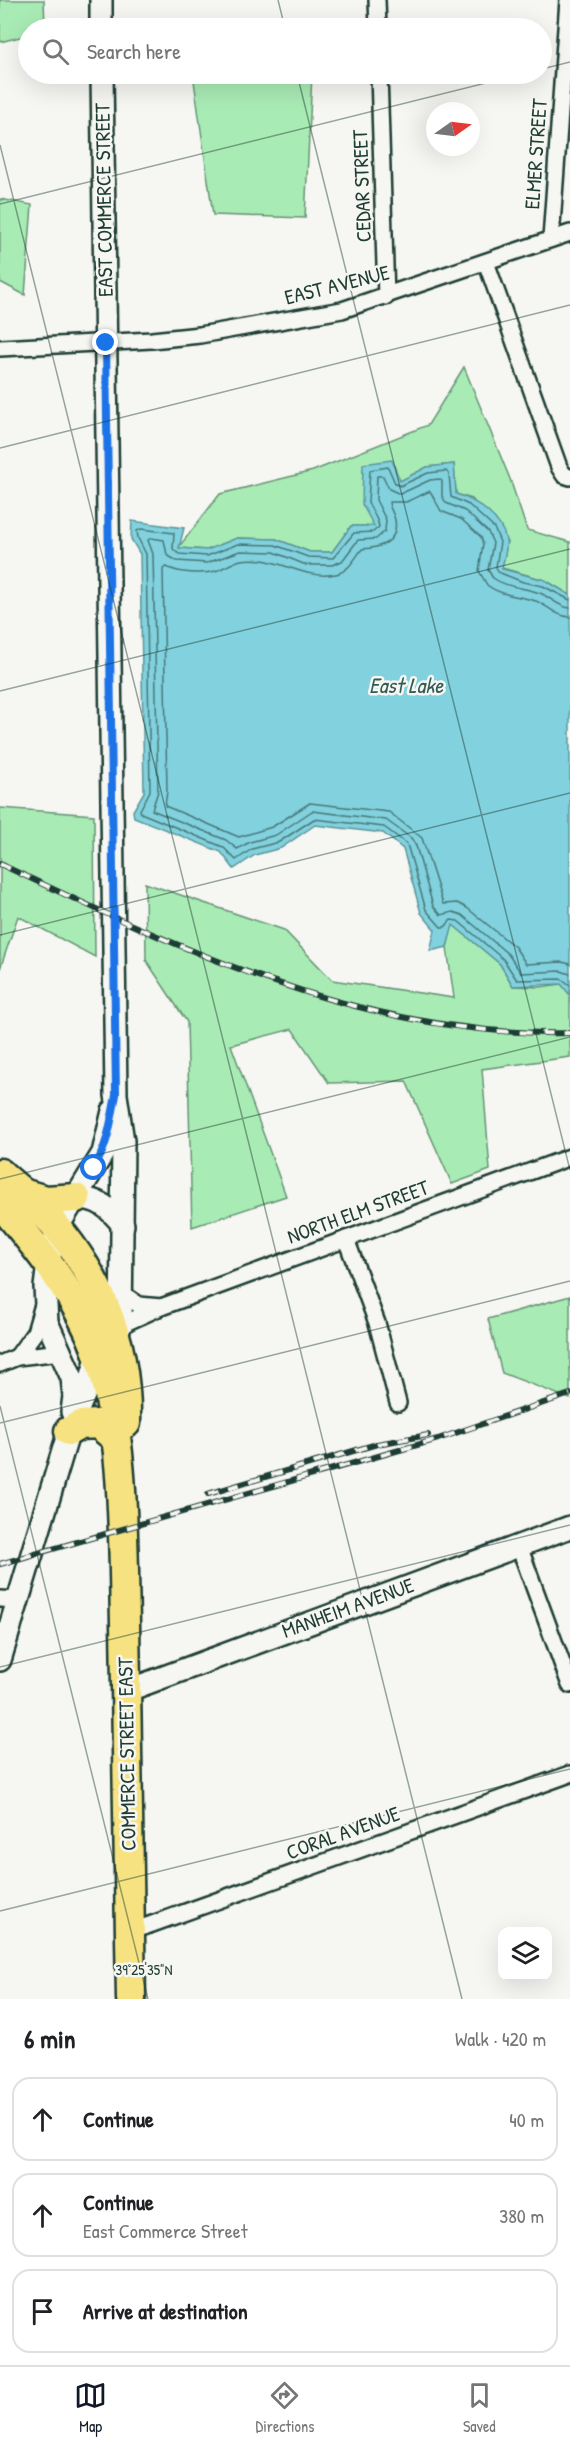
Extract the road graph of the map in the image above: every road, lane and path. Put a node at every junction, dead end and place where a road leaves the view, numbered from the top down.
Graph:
1 (101, 0) edge
2 (377, 0) edge
3 (568, 0) edge
4 (101, 18) edge
5 (378, 18) edge
6 (102, 84) edge
7 (380, 84) edge
8 (570, 232) edge
9 (551, 239) junction
10 (486, 262) junction
11 (386, 297) junction
12 (106, 343) junction
13 (0, 348) edge
14 (567, 476) edge
15 (116, 1095) junction
16 (570, 1157) edge
17 (6, 1187) edge
18 (76, 1198) junction
19 (123, 1225) junction
20 (57, 1228) junction
21 (346, 1239) junction
22 (47, 1275) junction
23 (123, 1294) junction
24 (161, 1307) junction
25 (112, 1338) junction
26 (62, 1352) junction
27 (17, 1357) junction
28 (0, 1364) edge
29 (398, 1403) dead end
30 (69, 1431) junction
31 (115, 1438) junction
32 (122, 1509) junction
33 (570, 1527) edge
34 (519, 1546) junction
35 (9, 1599) edge
36 (0, 1660) edge
37 (570, 1684) edge
38 (126, 1690) junction
39 (570, 1774) edge
40 (130, 1932) junction
41 (131, 1999) edge

1 - 4 street
2 - 5 street
3 - 9 street, ELMER STREET
6 - 12 street, EAST COMMERCE STREET
7 - 11 street, CEDAR STREET
8 - 9 street, EAST AVENUE
9 - 10 street, EAST AVENUE
10 - 11 street, EAST AVENUE
10 - 14 street
11 - 12 street, EAST AVENUE
12 - 13 street, EAST AVENUE
12 - 15 street, EAST COMMERCE STREET
15 - 18 street
15 - 19 street, EAST COMMERCE STREET
16 - 21 street, NORTH ELM STREET
17 - 18 highway
17 - 20 highway
17 - 22 highway
18 - 19 street
18 - 20 street
19 - 23 street, COMMERCE STREET EAST
20 - 22 street
20 - 25 highway
21 - 24 street, NORTH ELM STREET
21 - 29 street
22 - 25 highway
22 - 26 street
22 - 27 street
23 - 24 street
23 - 25 street, COMMERCE STREET EAST
24 - 25 street, NORTH ELM STREET
25 - 26 street
25 - 30 street
25 - 31 highway, COMMERCE STREET EAST
25 - 32 highway, COMMERCE STREET EAST
26 - 27 street
26 - 30 street
27 - 28 street
30 - 31 highway
30 - 35 street
31 - 32 highway, COMMERCE STREET EAST
32 - 38 highway, COMMERCE STREET EAST
33 - 34 street, MANHEIM AVENUE
34 - 37 street
34 - 38 street, MANHEIM AVENUE
35 - 36 street
38 - 40 highway, COMMERCE STREET EAST
39 - 40 street, CORAL AVENUE
40 - 41 highway, COMMERCE STREET EAST

